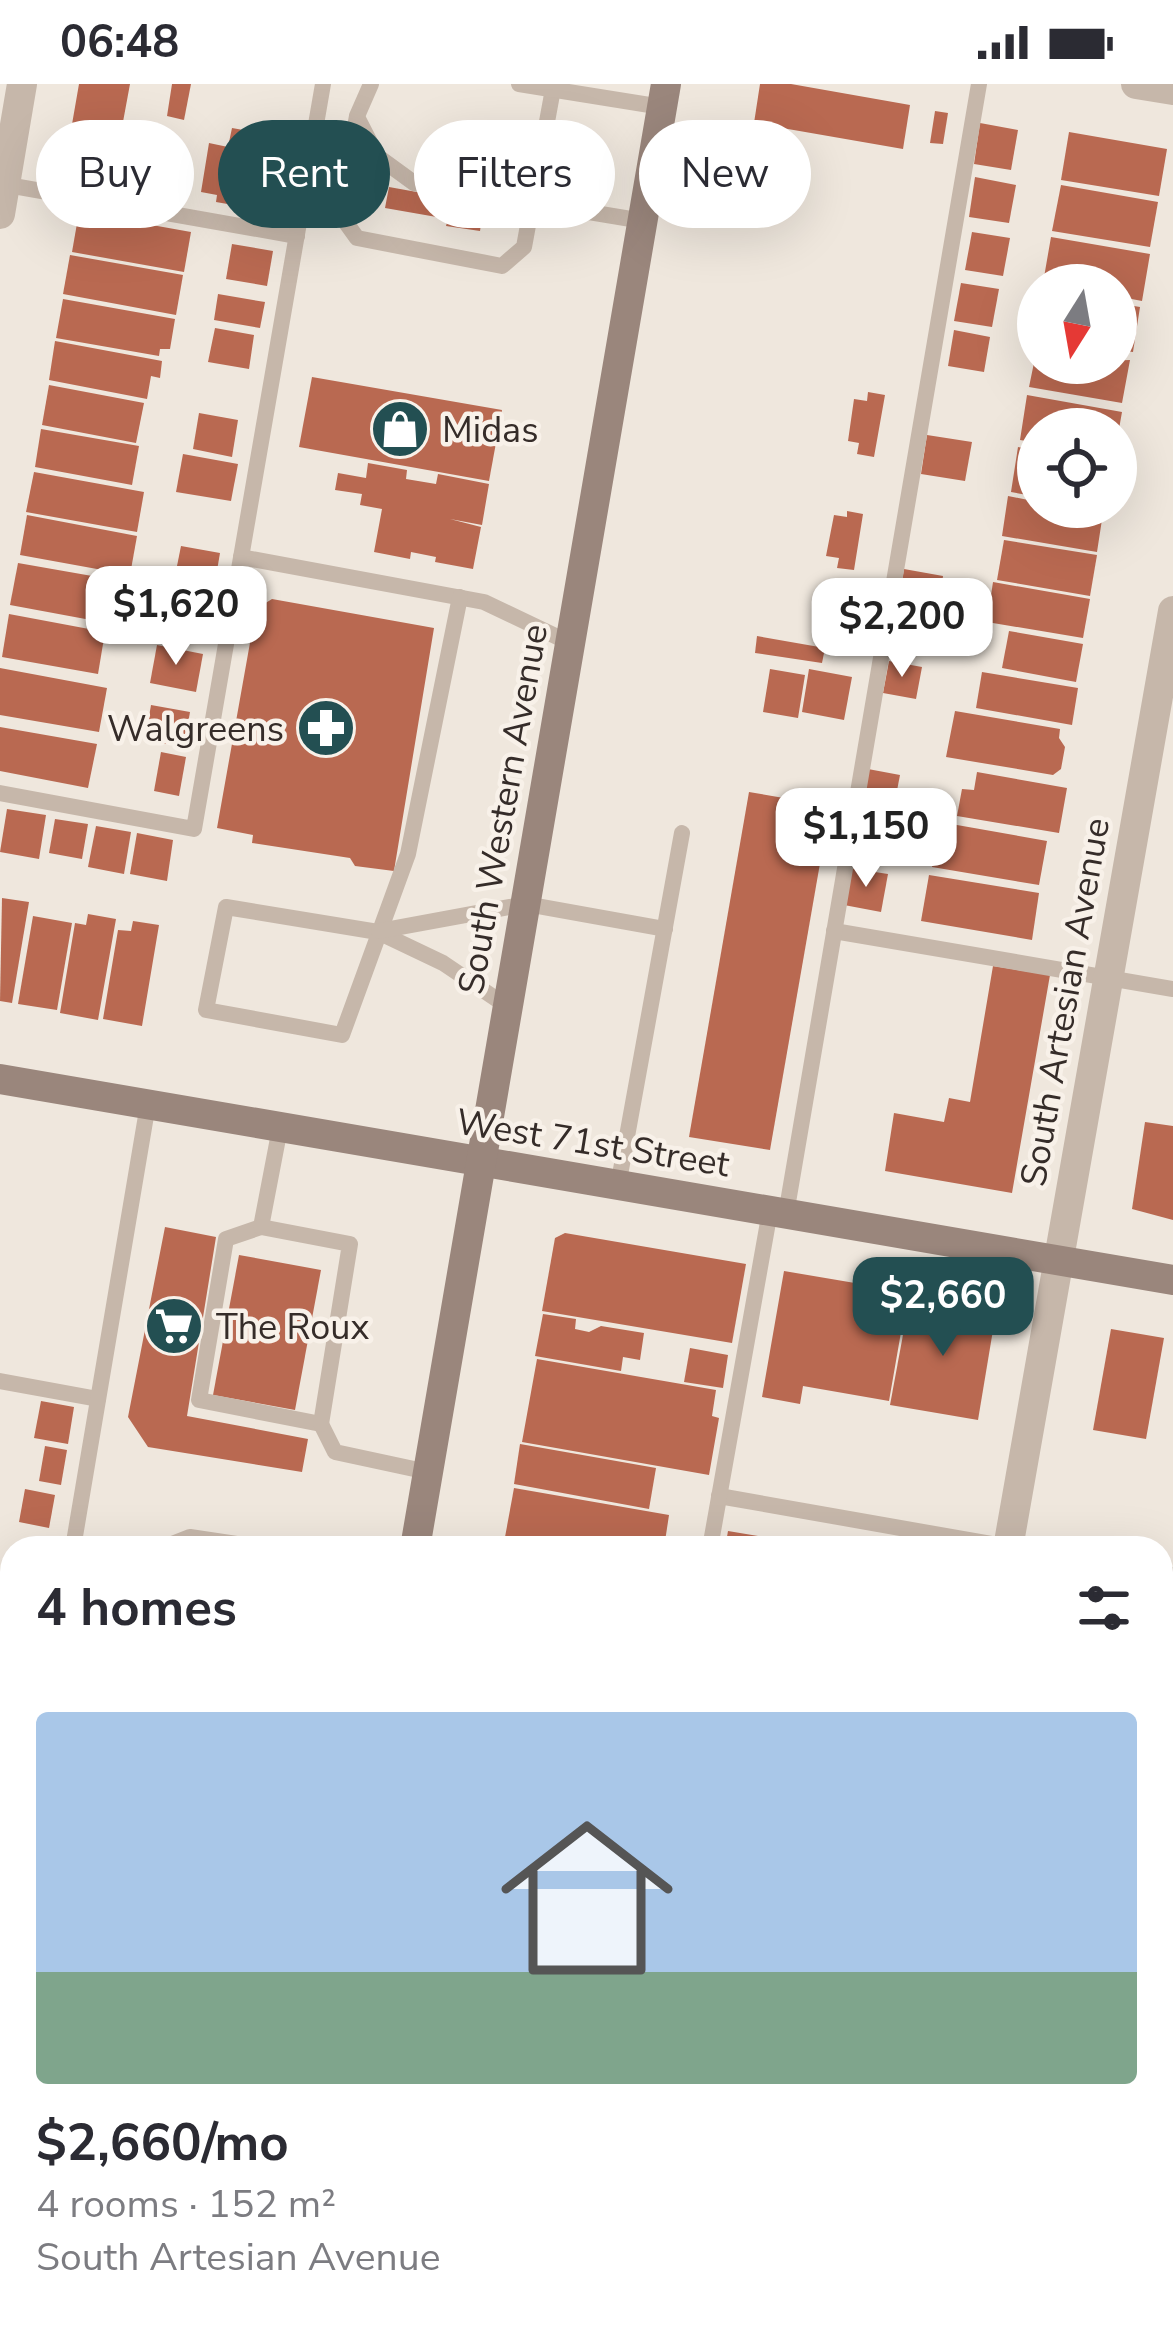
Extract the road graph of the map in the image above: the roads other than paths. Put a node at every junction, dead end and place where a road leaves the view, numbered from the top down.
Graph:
1 (22, 84) edge
2 (323, 84) edge
3 (370, 84) edge
4 (519, 84) edge
5 (979, 84) edge
6 (1136, 84) edge
7 (553, 89) junction
8 (1173, 90) edge
9 (664, 95) edge
10 (357, 116) junction
11 (548, 120) edge
12 (414, 183) edge
13 (2, 194) edge
14 (528, 228) edge
15 (642, 228) edge
16 (297, 236) junction
17 (241, 557) junction
18 (460, 597) junction
19 (1173, 611) edge
20 (570, 644) junction
21 (0, 793) edge
22 (682, 832) dead end
23 (526, 904) junction
24 (664, 929) junction
25 (834, 931) junction
26 (378, 932) junction
27 (1108, 977) junction
28 (1173, 988) edge
29 (508, 1006) junction
30 (0, 1078) edge
31 (148, 1104) junction
32 (280, 1128) junction
33 (482, 1163) junction
34 (618, 1186) junction
35 (778, 1212) junction
36 (261, 1227) junction
37 (1057, 1261) junction
38 (1173, 1280) edge
39 (0, 1382) edge
40 (98, 1399) junction
41 (321, 1424) junction
42 (428, 1472) junction
43 (719, 1496) junction
44 (75, 1536) edge
45 (418, 1536) edge
46 (712, 1536) edge
47 (944, 1536) edge
48 (1013, 1536) edge

1 - 13 street
2 - 16 lane
3 - 10 lane
4 - 7 lane
5 - 25 lane
6 - 8 street
7 - 9 lane
7 - 11 lane
10 - 12 lane
10 - 14 lane
13 - 16 lane
15 - 20 main road, South Western Avenue
16 - 17 lane
17 - 18 lane
17 - 21 lane
18 - 20 lane
18 - 26 lane
19 - 27 street, South Artesian Avenue
20 - 23 main road, South Western Avenue
22 - 24 lane
23 - 24 lane
23 - 26 lane
23 - 29 main road, South Western Avenue
24 - 34 lane
25 - 27 lane
25 - 35 lane
26 - 26 lane
26 - 29 lane
27 - 28 lane
27 - 37 street, South Artesian Avenue
29 - 33 main road, South Western Avenue
30 - 31 main road, West 71st Street
31 - 32 main road, West 71st Street
31 - 40 lane
32 - 33 main road, West 71st Street
32 - 36 lane
33 - 34 main road, West 71st Street
33 - 42 main road, South Western Avenue
34 - 35 main road, West 71st Street
35 - 37 main road, West 71st Street
35 - 43 lane
36 - 41 lane
36 - 41 lane
37 - 38 main road, West 71st Street
37 - 48 street, South Artesian Avenue
39 - 40 lane
40 - 44 lane
41 - 42 lane
42 - 45 main road, South Western Avenue
43 - 46 lane
43 - 47 lane

